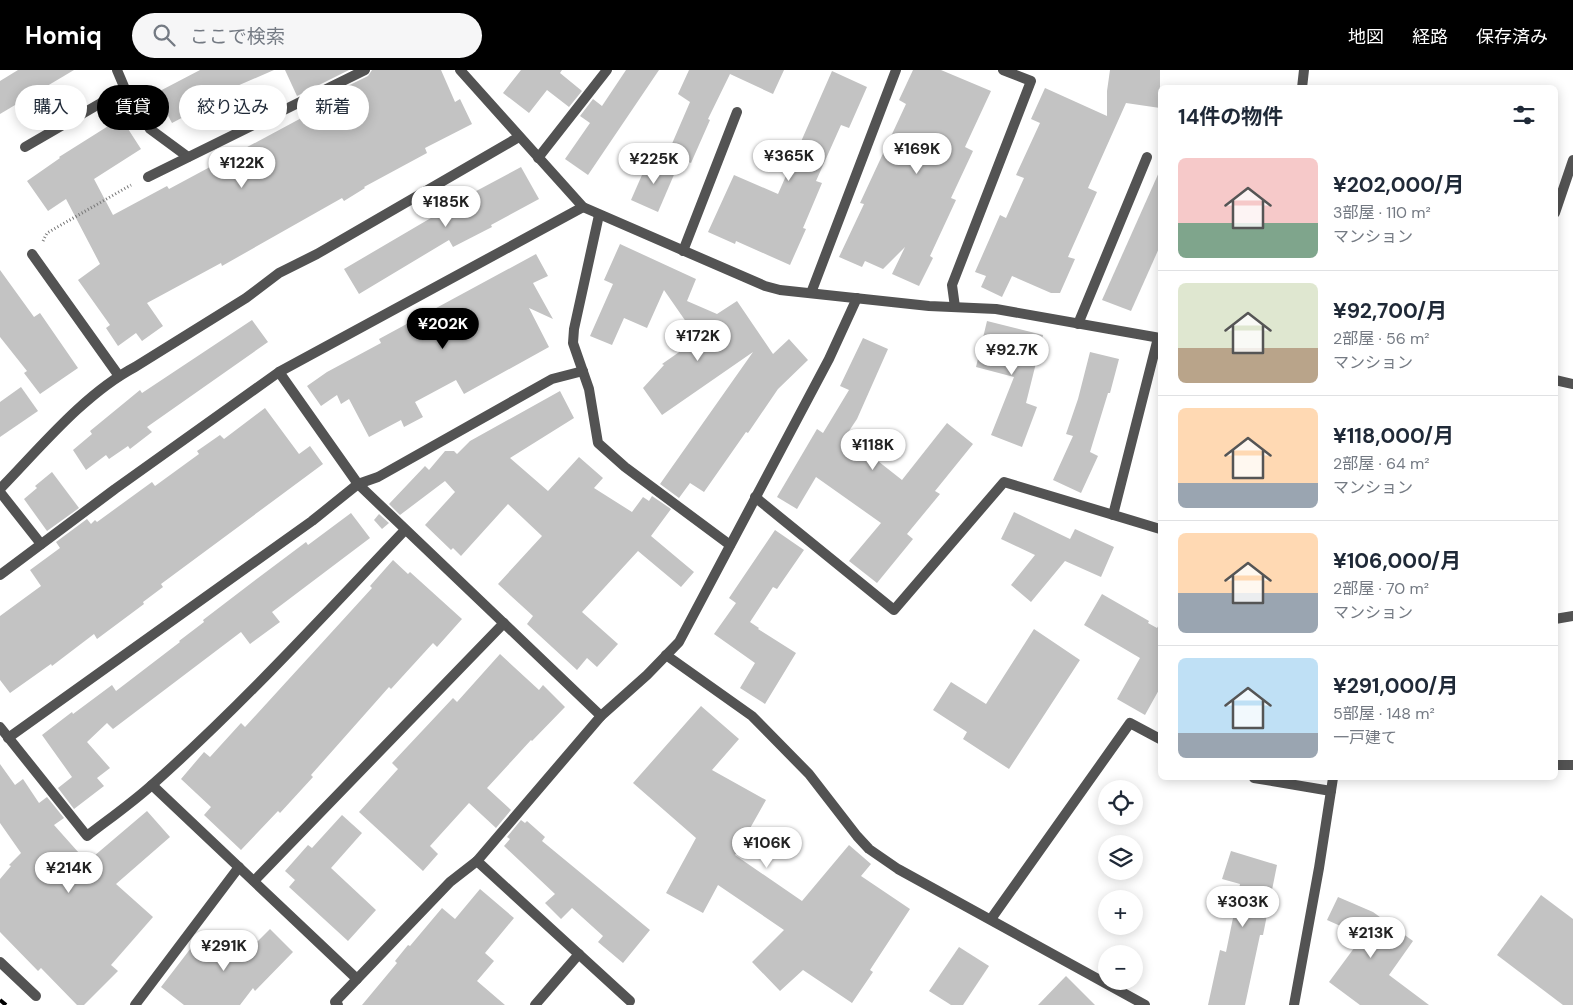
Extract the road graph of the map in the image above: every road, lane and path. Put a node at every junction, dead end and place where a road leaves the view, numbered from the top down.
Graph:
1 (117, 70) edge
2 (365, 70) edge
3 (460, 70) edge
4 (607, 70) edge
5 (896, 70) edge
6 (1002, 70) edge
7 (1304, 70) edge
8 (123, 85) edge
9 (1302, 85) edge
10 (97, 105) edge
11 (737, 112) dead end
12 (151, 130) edge
13 (519, 137) junction
14 (25, 147) dead end
15 (188, 157) junction
16 (1147, 157) dead end
17 (538, 158) junction
18 (1573, 160) edge
19 (148, 177) joint
20 (1558, 204) edge
21 (583, 207) junction
22 (599, 215) junction
23 (683, 251) junction
24 (32, 254) joint
25 (811, 292) junction
26 (857, 298) junction
27 (955, 307) junction
28 (1078, 324) junction
29 (1158, 338) edge
30 (1158, 342) edge
31 (583, 371) junction
32 (279, 372) junction
33 (119, 376) junction
34 (1558, 381) edge
35 (1573, 384) edge
36 (358, 484) junction
37 (0, 490) edge
38 (755, 497) junction
39 (1113, 515) junction
40 (1158, 529) edge
41 (405, 530) junction
42 (41, 544) junction
43 (730, 545) junction
44 (0, 575) edge
45 (1573, 616) edge
46 (1558, 618) edge
47 (504, 623) junction
48 (666, 655) junction
49 (600, 716) junction
50 (0, 727) edge
51 (8, 738) junction
52 (1158, 738) edge
53 (1558, 765) edge
54 (1573, 765) edge
55 (1267, 780) edge
56 (1333, 780) edge
57 (152, 785) junction
58 (1331, 790) junction
59 (477, 861) junction
60 (239, 867) junction
61 (254, 881) junction
62 (991, 919) junction
63 (579, 954) junction
64 (0, 962) edge
65 (357, 979) junction
66 (36, 996) dead end
67 (630, 1001) dead end
68 (1139, 1004) edge
69 (135, 1005) edge
70 (338, 1005) edge
71 (535, 1005) edge
72 (1294, 1005) edge

1 - 8 street
2 - 15 street
3 - 13 street
4 - 17 street
5 - 25 street
6 - 27 street
7 - 9 street
10 - 14 street
11 - 23 street
12 - 15 street
13 - 17 street
13 - 33 street
15 - 19 street
16 - 28 street
17 - 21 street
18 - 20 street
19 - 24 path
21 - 22 street
21 - 32 street
22 - 23 street
22 - 31 street
23 - 25 street
24 - 33 street
25 - 26 street
26 - 27 street
26 - 38 street
27 - 28 street
28 - 29 street
30 - 39 street
31 - 36 street
31 - 43 street
32 - 36 street
32 - 42 street
33 - 37 street
34 - 35 street
36 - 41 street
36 - 51 street
37 - 42 street
38 - 39 street
38 - 43 street
39 - 40 street
41 - 47 street
41 - 57 street
42 - 44 street
43 - 48 street
45 - 46 street
47 - 49 street
47 - 61 street
48 - 49 street
48 - 62 street
49 - 59 street
50 - 51 street
51 - 57 street
52 - 62 street
53 - 54 street
55 - 58 street
56 - 58 street
57 - 60 street
58 - 72 street
59 - 63 street
59 - 65 street
60 - 61 street
60 - 69 street
61 - 65 street
62 - 68 street
63 - 67 street
63 - 71 street
64 - 66 street
65 - 70 street

